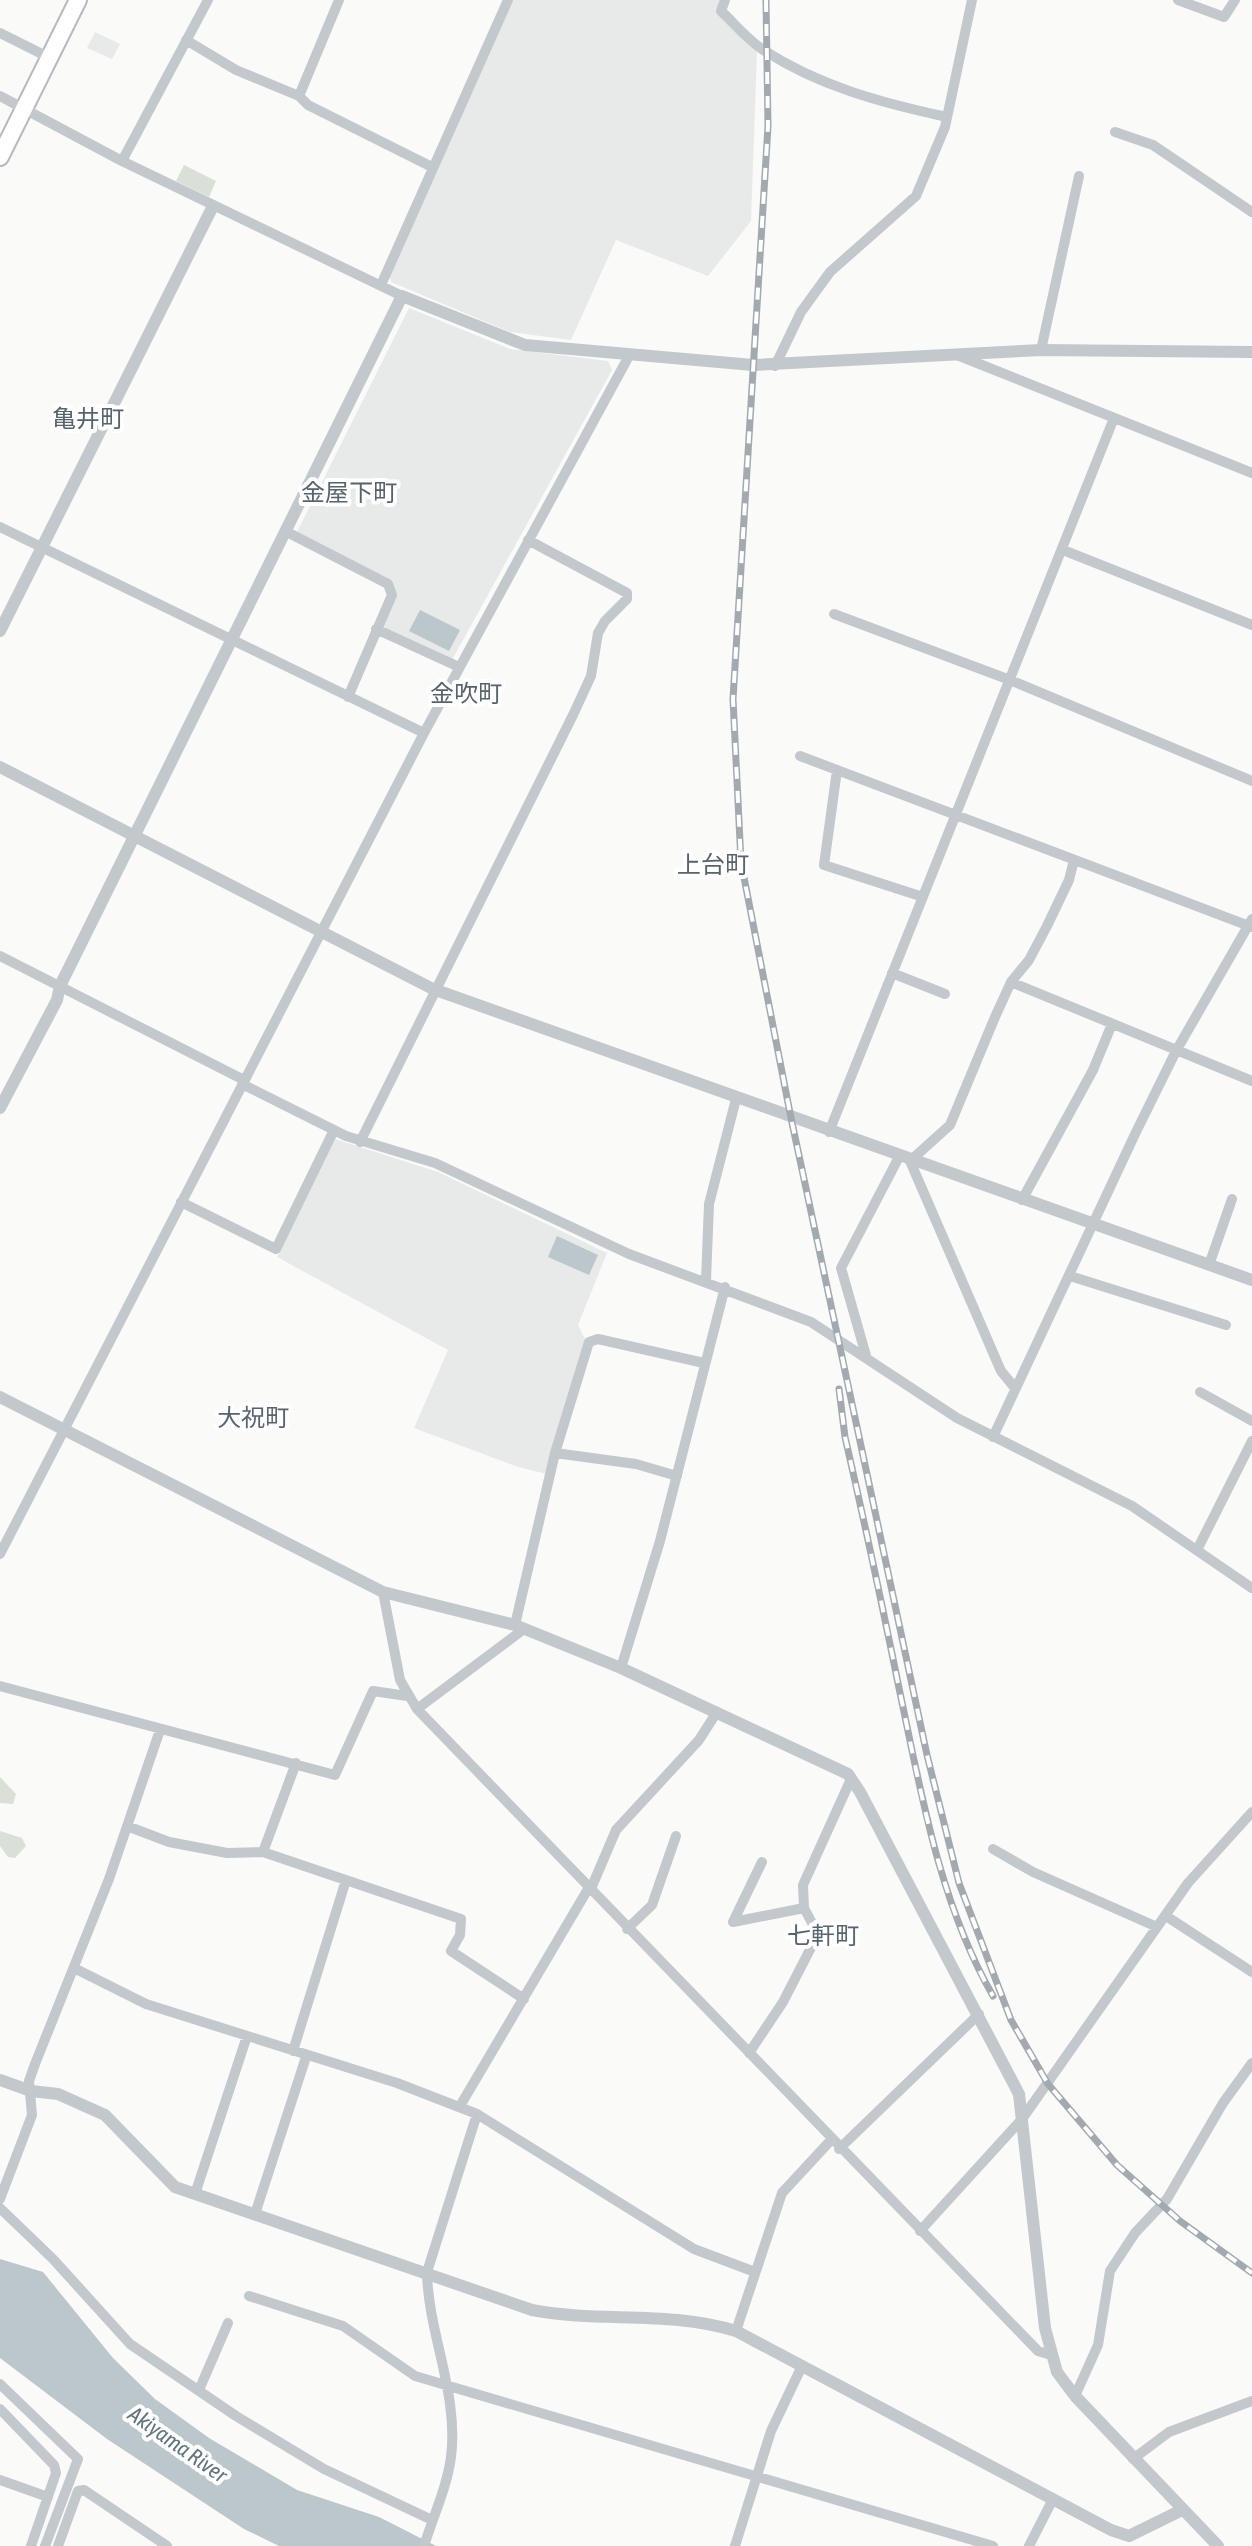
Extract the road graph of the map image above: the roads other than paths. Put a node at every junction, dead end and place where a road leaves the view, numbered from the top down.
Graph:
1 (78, 0) edge
2 (208, 0) edge
3 (339, 0) edge
4 (508, 0) edge
5 (725, 0) edge
6 (972, 0) edge
7 (1178, 0) edge
8 (1235, 0) edge
9 (0, 33) edge
10 (186, 40) junction
11 (50, 58) junction
12 (0, 96) edge
13 (299, 96) junction
14 (24, 109) junction
15 (947, 117) junction
16 (1115, 132) dead end
17 (0, 157) edge
18 (122, 161) junction
19 (432, 167) junction
20 (1079, 176) dead end
21 (213, 206) junction
22 (1252, 212) edge
23 (381, 285) junction
24 (402, 296) junction
25 (1041, 350) junction
26 (1252, 352) edge
27 (630, 354) junction
28 (955, 354) junction
29 (775, 366) junction
30 (1114, 418) junction
31 (1252, 473) edge
32 (0, 527) edge
33 (285, 531) junction
34 (528, 540) junction
35 (41, 547) junction
36 (1063, 550) junction
37 (834, 614) dead end
38 (1252, 625) edge
39 (376, 629) junction
40 (0, 631) edge
41 (231, 641) junction
42 (459, 667) junction
43 (1010, 680) junction
44 (348, 697) junction
45 (424, 733) junction
46 (800, 756) dead end
47 (0, 767) edge
48 (837, 770) junction
49 (1252, 781) edge
50 (957, 816) junction
51 (135, 837) junction
52 (1074, 860) junction
53 (923, 897) junction
54 (1251, 924) edge
55 (320, 932) junction
56 (0, 956) edge
57 (892, 973) junction
58 (1011, 982) junction
59 (60, 986) junction
60 (433, 989) junction
61 (945, 994) dead end
62 (1112, 1024) junction
63 (1176, 1051) junction
64 (1252, 1081) edge
65 (243, 1082) junction
66 (736, 1099) junction
67 (0, 1108) edge
68 (334, 1130) junction
69 (829, 1132) junction
70 (360, 1142) junction
71 (905, 1159) junction
72 (1232, 1199) dead end
73 (1022, 1200) junction
74 (181, 1202) junction
75 (1095, 1225) junction
76 (1209, 1265) junction
77 (1070, 1276) junction
78 (706, 1280) junction
79 (1252, 1280) edge
80 (725, 1287) junction
81 (1226, 1325) dead end
82 (867, 1359) junction
83 (704, 1363) junction
84 (1015, 1388) junction
85 (1200, 1392) dead end
86 (0, 1398) edge
87 (1252, 1421) edge
88 (65, 1429) junction
89 (993, 1437) junction
90 (1252, 1441) edge
91 (555, 1453) junction
92 (677, 1476) junction
93 (1198, 1548) junction
94 (0, 1554) edge
95 (1251, 1584) edge
96 (383, 1592) junction
97 (519, 1627) junction
98 (621, 1668) junction
99 (0, 1686) edge
100 (407, 1696) junction
101 (417, 1709) junction
102 (715, 1715) junction
103 (160, 1730) junction
104 (296, 1763) junction
105 (851, 1779) junction
106 (1252, 1812) edge
107 (127, 1826) junction
108 (676, 1836) dead end
109 (993, 1849) dead end
110 (263, 1852) junction
111 (762, 1862) dead end
112 (346, 1880) junction
113 (589, 1890) junction
114 (804, 1908) junction
115 (1166, 1916) junction
116 (1157, 1927) junction
117 (627, 1929) junction
118 (74, 1968) junction
119 (1252, 1972) edge
120 (524, 1999) junction
121 (979, 2014) junction
122 (247, 2036) junction
123 (293, 2051) junction
124 (749, 2053) junction
125 (306, 2057) junction
126 (1252, 2063) edge
127 (0, 2080) edge
128 (31, 2091) junction
129 (460, 2106) junction
130 (477, 2114) junction
131 (1022, 2119) junction
132 (831, 2140) junction
133 (839, 2149) junction
134 (195, 2194) junction
135 (0, 2199) edge
136 (0, 2208) edge
137 (255, 2214) junction
138 (920, 2231) junction
139 (427, 2272) junction
140 (755, 2272) junction
141 (249, 2296) dead end
142 (228, 2323) dead end
143 (736, 2331) junction
144 (1051, 2355) junction
145 (802, 2366) junction
146 (446, 2383) junction
147 (0, 2384) edge
148 (199, 2390) junction
149 (1075, 2396) junction
150 (1252, 2401) edge
151 (0, 2409) edge
152 (1133, 2459) junction
153 (757, 2475) junction
154 (0, 2480) edge
155 (48, 2497) junction
156 (1052, 2501) junction
157 (1182, 2510) junction
158 (431, 2523) junction
159 (151, 2541) edge
160 (31, 2546) edge
161 (45, 2546) edge
162 (58, 2546) edge
163 (167, 2546) edge
164 (424, 2546) edge
165 (735, 2546) edge
166 (993, 2546) edge
167 (1029, 2546) edge
168 (1218, 2546) edge

1 - 11 main road
2 - 10 street
3 - 13 street
4 - 19 street
5 - 15 street
6 - 15 street
7 - 8 street
9 - 11 street
10 - 13 street
10 - 18 street
11 - 14 main road
12 - 14 street
13 - 19 street
14 - 17 main road
14 - 18 street
15 - 29 street
16 - 22 street
18 - 21 street
19 - 23 street
20 - 25 street
21 - 23 street
21 - 35 street
23 - 24 street
24 - 27 street
24 - 33 street
25 - 26 street
25 - 28 street
27 - 29 street
27 - 34 street
28 - 29 street
28 - 30 street
30 - 31 street
30 - 36 street
32 - 35 street
33 - 39 street
33 - 41 street
34 - 42 street
34 - 60 street
35 - 40 street
35 - 41 street
36 - 38 street
36 - 43 street
37 - 43 street
39 - 42 street
39 - 44 street
41 - 44 street
41 - 51 street
42 - 45 street
43 - 49 street
43 - 50 street
44 - 45 street
45 - 55 street
46 - 48 street
47 - 51 street
48 - 50 street
48 - 53 street
50 - 52 street
50 - 53 street
51 - 55 street
51 - 59 street
52 - 54 street
52 - 58 street
53 - 57 street
54 - 63 street
55 - 60 street
55 - 65 street
56 - 59 street
57 - 61 street
57 - 69 street
58 - 62 street
58 - 71 street
59 - 65 street
59 - 67 street
60 - 66 street
60 - 70 street
62 - 63 street
62 - 73 street
63 - 64 street
63 - 75 street
65 - 68 street
65 - 74 street
66 - 69 street
66 - 78 street
68 - 70 street
68 - 74 street
69 - 71 street
70 - 78 street
71 - 73 street
71 - 82 street
71 - 84 street
72 - 76 street
73 - 75 street
74 - 88 street
75 - 76 street
75 - 77 street
76 - 79 street
77 - 81 street
77 - 84 street
78 - 80 street
80 - 82 street
80 - 83 street
82 - 89 street
83 - 91 street
83 - 92 street
84 - 89 street
85 - 87 street
86 - 88 street
88 - 94 street
88 - 96 street
89 - 93 street
90 - 93 street
91 - 92 street
91 - 97 street
92 - 98 street
93 - 95 street
96 - 97 street
96 - 100 street
97 - 98 street
97 - 101 street
98 - 102 street
99 - 103 street
100 - 101 street
100 - 104 street
101 - 113 street
102 - 105 street
102 - 113 street
103 - 104 street
103 - 107 street
104 - 110 street
105 - 114 street
105 - 121 street
106 - 115 street
107 - 110 street
107 - 118 street
108 - 117 street
109 - 116 street
110 - 112 street
111 - 114 street
112 - 120 street
112 - 123 street
113 - 117 street
113 - 120 street
114 - 124 street
115 - 116 street
115 - 119 street
116 - 131 street
117 - 124 street
118 - 122 street
118 - 128 street
120 - 129 street
121 - 131 street
121 - 133 street
122 - 123 street
122 - 134 street
123 - 125 street
124 - 132 street
125 - 129 street
125 - 137 street
126 - 149 street
127 - 128 street
128 - 134 street
128 - 135 street
129 - 130 street
130 - 139 street
130 - 140 street
131 - 138 street
131 - 144 street
132 - 133 street
132 - 140 street
133 - 138 street
134 - 137 street
136 - 148 street
137 - 139 street
138 - 144 street
139 - 143 street
139 - 146 street
140 - 143 street
141 - 146 street
142 - 148 street
143 - 145 street
144 - 149 street
145 - 153 street
145 - 156 street
146 - 153 street
146 - 158 street
147 - 161 street
148 - 158 street
149 - 152 street
150 - 152 street
151 - 155 street
152 - 157 street
153 - 165 street
153 - 166 street
154 - 155 street
155 - 160 street
156 - 157 street
156 - 167 street
157 - 168 street
158 - 164 street
159 - 162 street
159 - 163 street

